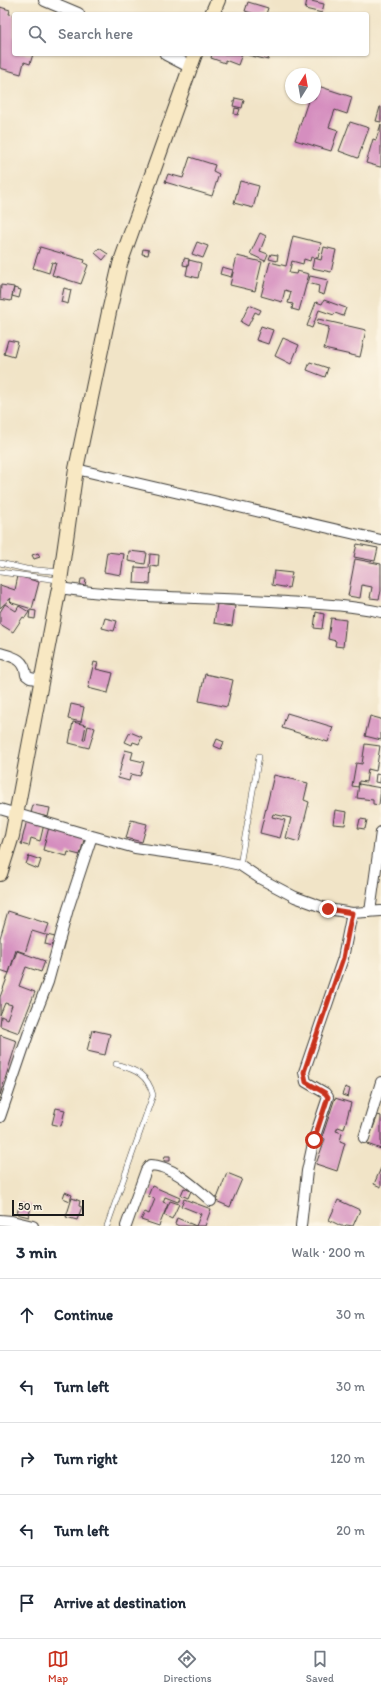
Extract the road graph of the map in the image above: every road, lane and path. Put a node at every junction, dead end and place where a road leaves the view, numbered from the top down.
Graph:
1 (45, 0) edge
2 (218, 0) edge
3 (73, 12) edge
4 (213, 12) edge
5 (174, 56) edge
6 (193, 61) edge
7 (76, 469) junction
8 (381, 540) edge
9 (0, 564) edge
10 (0, 572) edge
11 (60, 580) junction
12 (381, 612) edge
13 (0, 653) edge
14 (42, 680) junction
15 (259, 756) dead end
16 (0, 809) edge
17 (16, 814) junction
18 (381, 832) edge
19 (92, 836) junction
20 (240, 865) junction
21 (0, 874) edge
22 (381, 911) edge
23 (370, 912) junction
24 (352, 913) junction
25 (116, 1064) dead end
26 (381, 1082) edge
27 (0, 1117) edge
28 (364, 1138) dead end
29 (211, 1201) dead end
30 (0, 1220) edge
31 (33, 1226) edge
32 (107, 1226) edge
33 (126, 1226) edge
34 (301, 1226) edge

1 - 3 street
2 - 4 main road
5 - 6 street
6 - 7 main road
7 - 8 street
7 - 11 main road
9 - 11 lane
10 - 11 lane
11 - 12 street
11 - 14 main road
13 - 14 street
14 - 17 main road
15 - 20 lane
16 - 17 street
17 - 19 street
17 - 21 main road
18 - 23 street
19 - 20 street
19 - 27 street
20 - 24 street
22 - 23 street
23 - 24 street
24 - 34 street
25 - 32 lane
26 - 28 street
29 - 33 street
30 - 31 street

